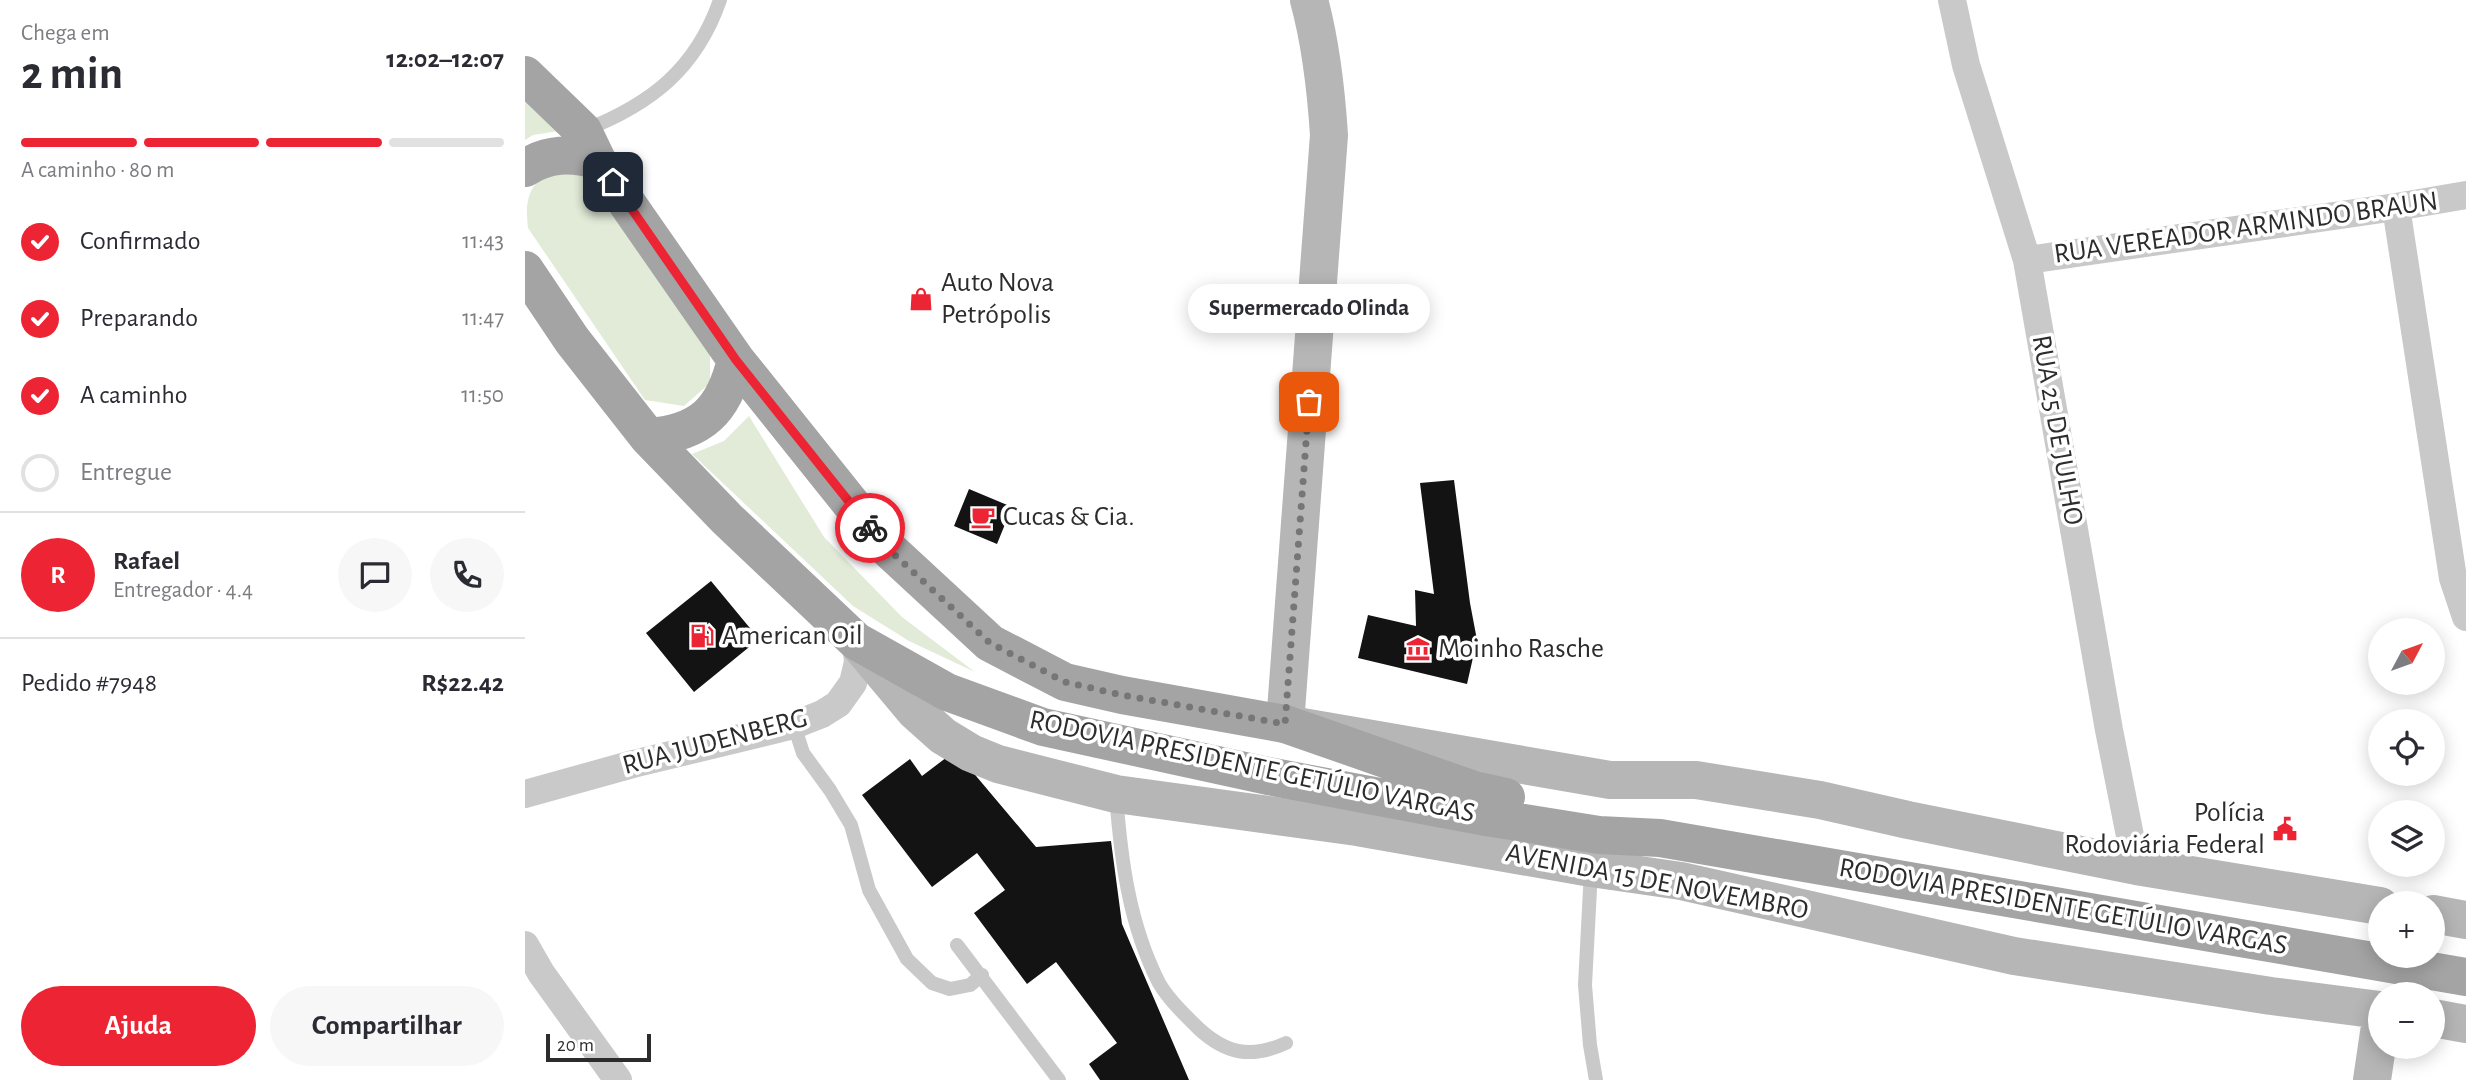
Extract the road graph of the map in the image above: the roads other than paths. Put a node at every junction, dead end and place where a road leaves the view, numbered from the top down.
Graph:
1 (720, 0) edge
2 (1309, 0) edge
3 (1952, 0) edge
4 (525, 75) edge
5 (590, 145) junction
6 (525, 168) edge
7 (2466, 195) edge
8 (2396, 207) junction
9 (2027, 260) junction
10 (525, 270) edge
11 (736, 360) junction
12 (648, 436) junction
13 (2466, 617) edge
14 (856, 641) junction
15 (1285, 724) junction
16 (794, 725) junction
17 (1043, 727) junction
18 (525, 794) edge
19 (1116, 794) junction
20 (1660, 838) junction
21 (2136, 866) junction
22 (1591, 868) junction
23 (2368, 904) edge
24 (2445, 916) edge
25 (2466, 920) edge
26 (957, 944) dead end
27 (525, 945) edge
28 (982, 975) junction
29 (2466, 977) edge
30 (2368, 1008) edge
31 (2445, 1020) edge
32 (2466, 1024) edge
33 (1286, 1043) dead end
34 (2375, 1059) edge
35 (618, 1080) edge
36 (1059, 1080) edge
37 (1596, 1080) edge
38 (2372, 1080) edge

1 - 5 lane
2 - 15 main road
3 - 9 street, RUA 25 DE JULHO
4 - 5 main road, RODOVIA PRESIDENTE GETÚLIO VARGAS
5 - 6 main road
5 - 11 main road, RODOVIA PRESIDENTE GETÚLIO VARGAS
7 - 8 street, RUA VEREADOR ARMINDO BRAUN
8 - 9 street, RUA VEREADOR ARMINDO BRAUN
8 - 13 street
9 - 21 street, RUA 25 DE JULHO
10 - 12 main road, RODOVIA PRESIDENTE GETÚLIO VARGAS
11 - 12 main road
11 - 15 main road, RODOVIA PRESIDENTE GETÚLIO VARGAS
12 - 14 main road, RODOVIA PRESIDENTE GETÚLIO VARGAS
14 - 16 street, RUA JUDENBERG
14 - 17 main road, RODOVIA PRESIDENTE GETÚLIO VARGAS
14 - 19 main road, AVENIDA 15 DE NOVEMBRO
15 - 17 main road
15 - 20 main road, RODOVIA PRESIDENTE GETÚLIO VARGAS
15 - 21 main road, RODOVIA PRESIDENTE GETÚLIO VARGAS
16 - 18 street, RUA JUDENBERG
16 - 28 lane
17 - 20 main road, RODOVIA PRESIDENTE GETÚLIO VARGAS
19 - 22 main road, AVENIDA 15 DE NOVEMBRO
19 - 33 lane
20 - 29 main road, RODOVIA PRESIDENTE GETÚLIO VARGAS
21 - 23 main road, RODOVIA PRESIDENTE GETÚLIO VARGAS
22 - 30 main road, AVENIDA 15 DE NOVEMBRO
22 - 37 lane
24 - 25 main road
26 - 28 lane
27 - 35 street
28 - 36 lane
31 - 32 main road
34 - 38 main road

